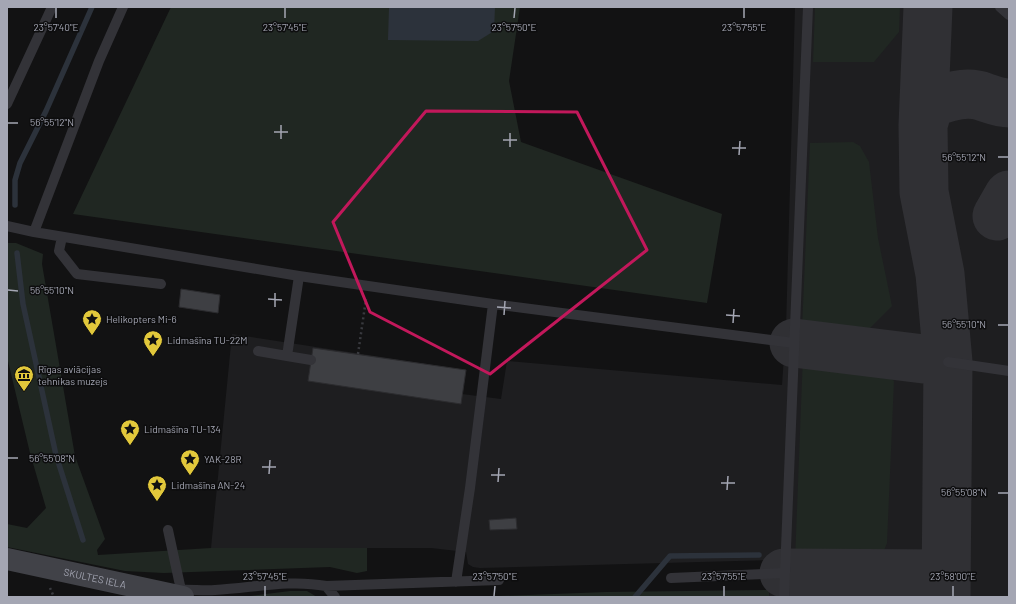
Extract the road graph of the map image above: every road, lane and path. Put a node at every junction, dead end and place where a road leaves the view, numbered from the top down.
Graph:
1 (52, 7) edge
2 (123, 7) edge
3 (808, 7) edge
4 (1000, 7) edge
5 (1009, 15) edge
6 (7, 104) edge
7 (7, 226) edge
8 (34, 232) junction
9 (62, 237) junction
10 (299, 276) junction
11 (161, 284) dead end
12 (368, 286) junction
13 (493, 304) junction
14 (794, 343) junction
15 (258, 351) dead end
16 (358, 354) dead end
17 (287, 356) junction
18 (311, 360) dead end
19 (948, 362) dead end
20 (1009, 370) edge
21 (168, 530) dead end
22 (7, 559) edge
23 (784, 573) junction
24 (671, 578) dead end
25 (499, 580) dead end
26 (456, 582) junction
27 (326, 586) junction
28 (175, 593) edge
29 (335, 597) edge
30 (784, 597) edge

1 - 6 lane
2 - 8 lane
3 - 14 lane
4 - 5 lane
7 - 8 lane
8 - 9 lane
9 - 10 lane
9 - 11 lane
10 - 12 lane
10 - 17 lane
12 - 13 lane
12 - 16 path
13 - 14 lane
13 - 26 lane
14 - 23 lane
15 - 17 lane
17 - 18 lane
19 - 20 lane
21 - 28 lane
22 - 28 main road, SKULTES IELA
23 - 24 lane
23 - 30 lane
25 - 26 lane
26 - 27 lane
27 - 28 lane
27 - 29 lane

